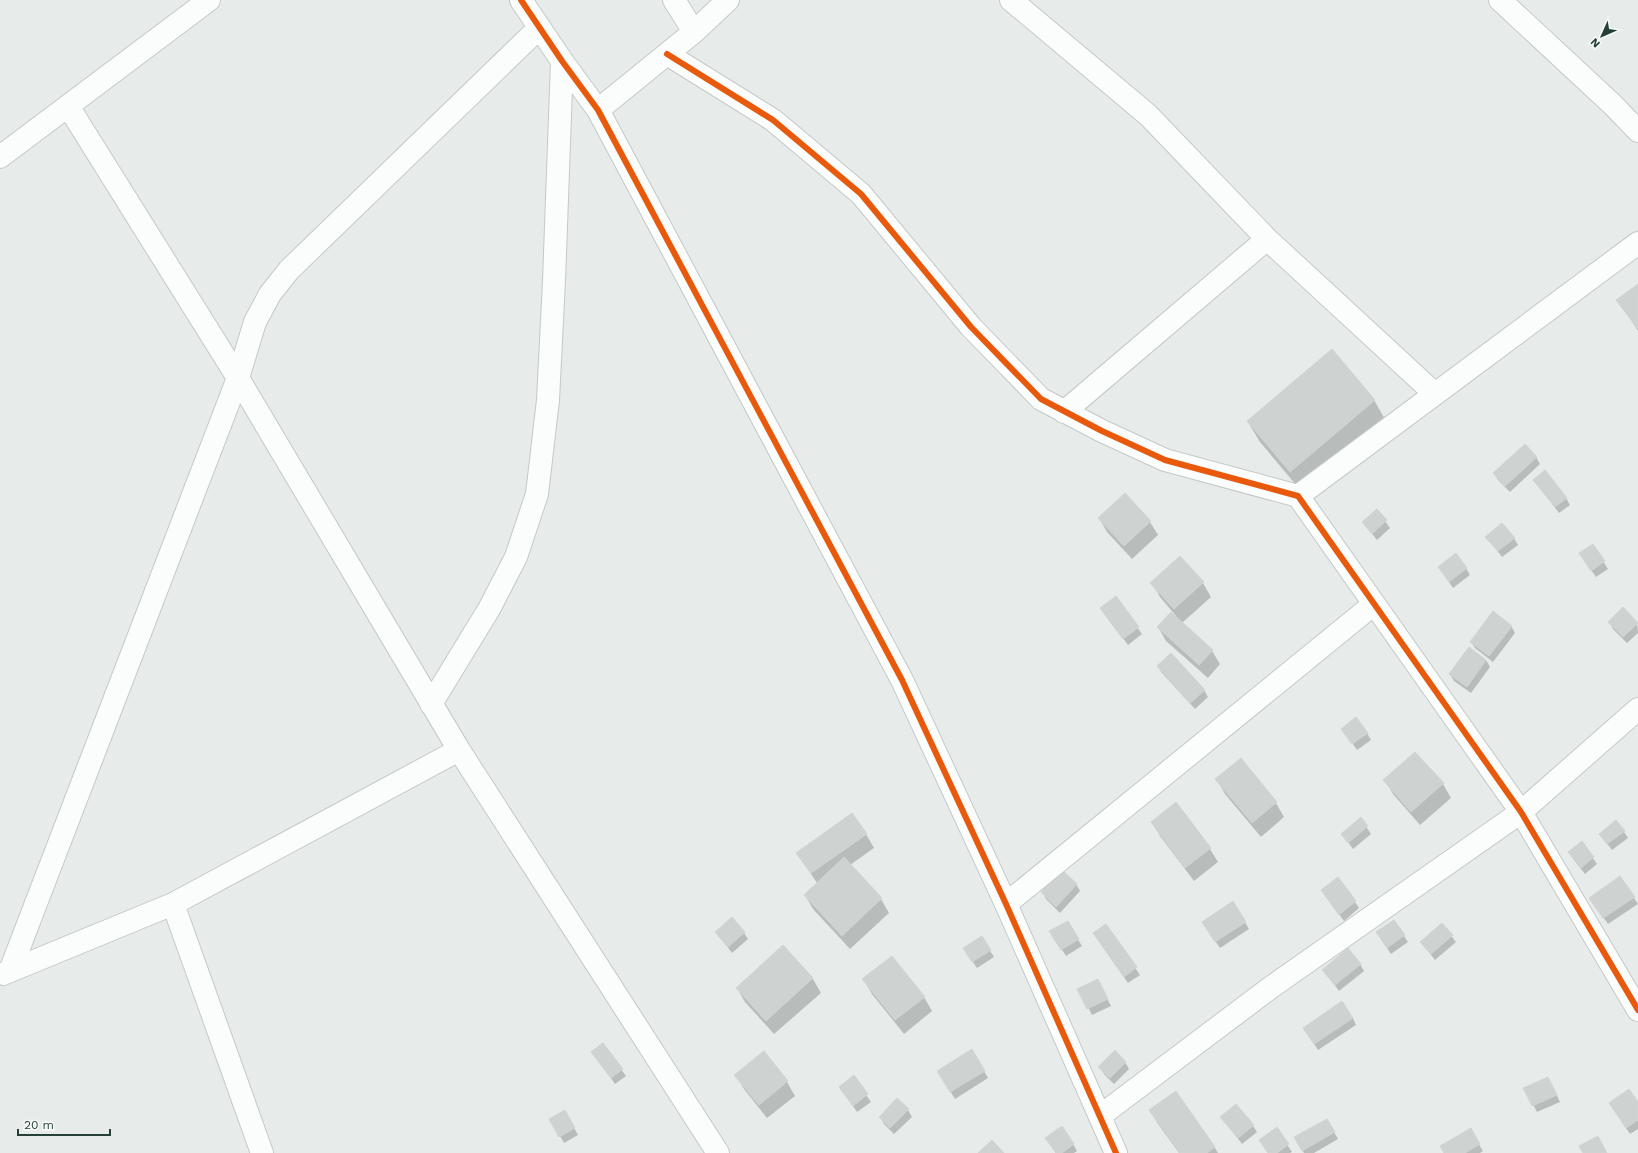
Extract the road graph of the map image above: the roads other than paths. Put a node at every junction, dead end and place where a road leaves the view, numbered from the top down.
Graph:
1 (209, 0) edge
2 (521, 0) edge
3 (674, 0) edge
4 (728, 0) edge
5 (1011, 0) edge
6 (1500, 0) edge
7 (539, 28) junction
8 (694, 32) junction
9 (667, 54) junction
10 (562, 61) junction
11 (68, 106) junction
12 (598, 110) junction
13 (1638, 131) edge
14 (0, 157) edge
15 (1267, 239) junction
16 (1638, 243) edge
17 (238, 378) junction
18 (1434, 393) junction
19 (1064, 412) junction
20 (1298, 496) junction
21 (1374, 604) junction
22 (431, 704) junction
23 (1638, 709) edge
24 (459, 750) junction
25 (1521, 812) junction
26 (173, 904) junction
27 (1006, 904) junction
28 (5, 973) edge
29 (1638, 1010) edge
30 (1100, 1116) junction
31 (262, 1153) edge
32 (718, 1153) edge
33 (1116, 1153) edge

1 - 11 street
2 - 7 street
3 - 8 street
4 - 8 street
5 - 15 street
6 - 13 street
7 - 10 street
7 - 17 street
8 - 9 street
9 - 12 street
9 - 19 street
10 - 12 street
10 - 22 street
11 - 14 street
11 - 17 street
12 - 27 street
15 - 18 street
15 - 19 street
16 - 18 street
17 - 22 street
17 - 28 street
18 - 20 street
19 - 20 street
20 - 21 street
21 - 25 street
21 - 27 street
22 - 24 street
23 - 25 street
24 - 26 street
24 - 32 street
25 - 29 street
25 - 30 street
26 - 28 street
26 - 31 street
27 - 30 street
30 - 33 street

